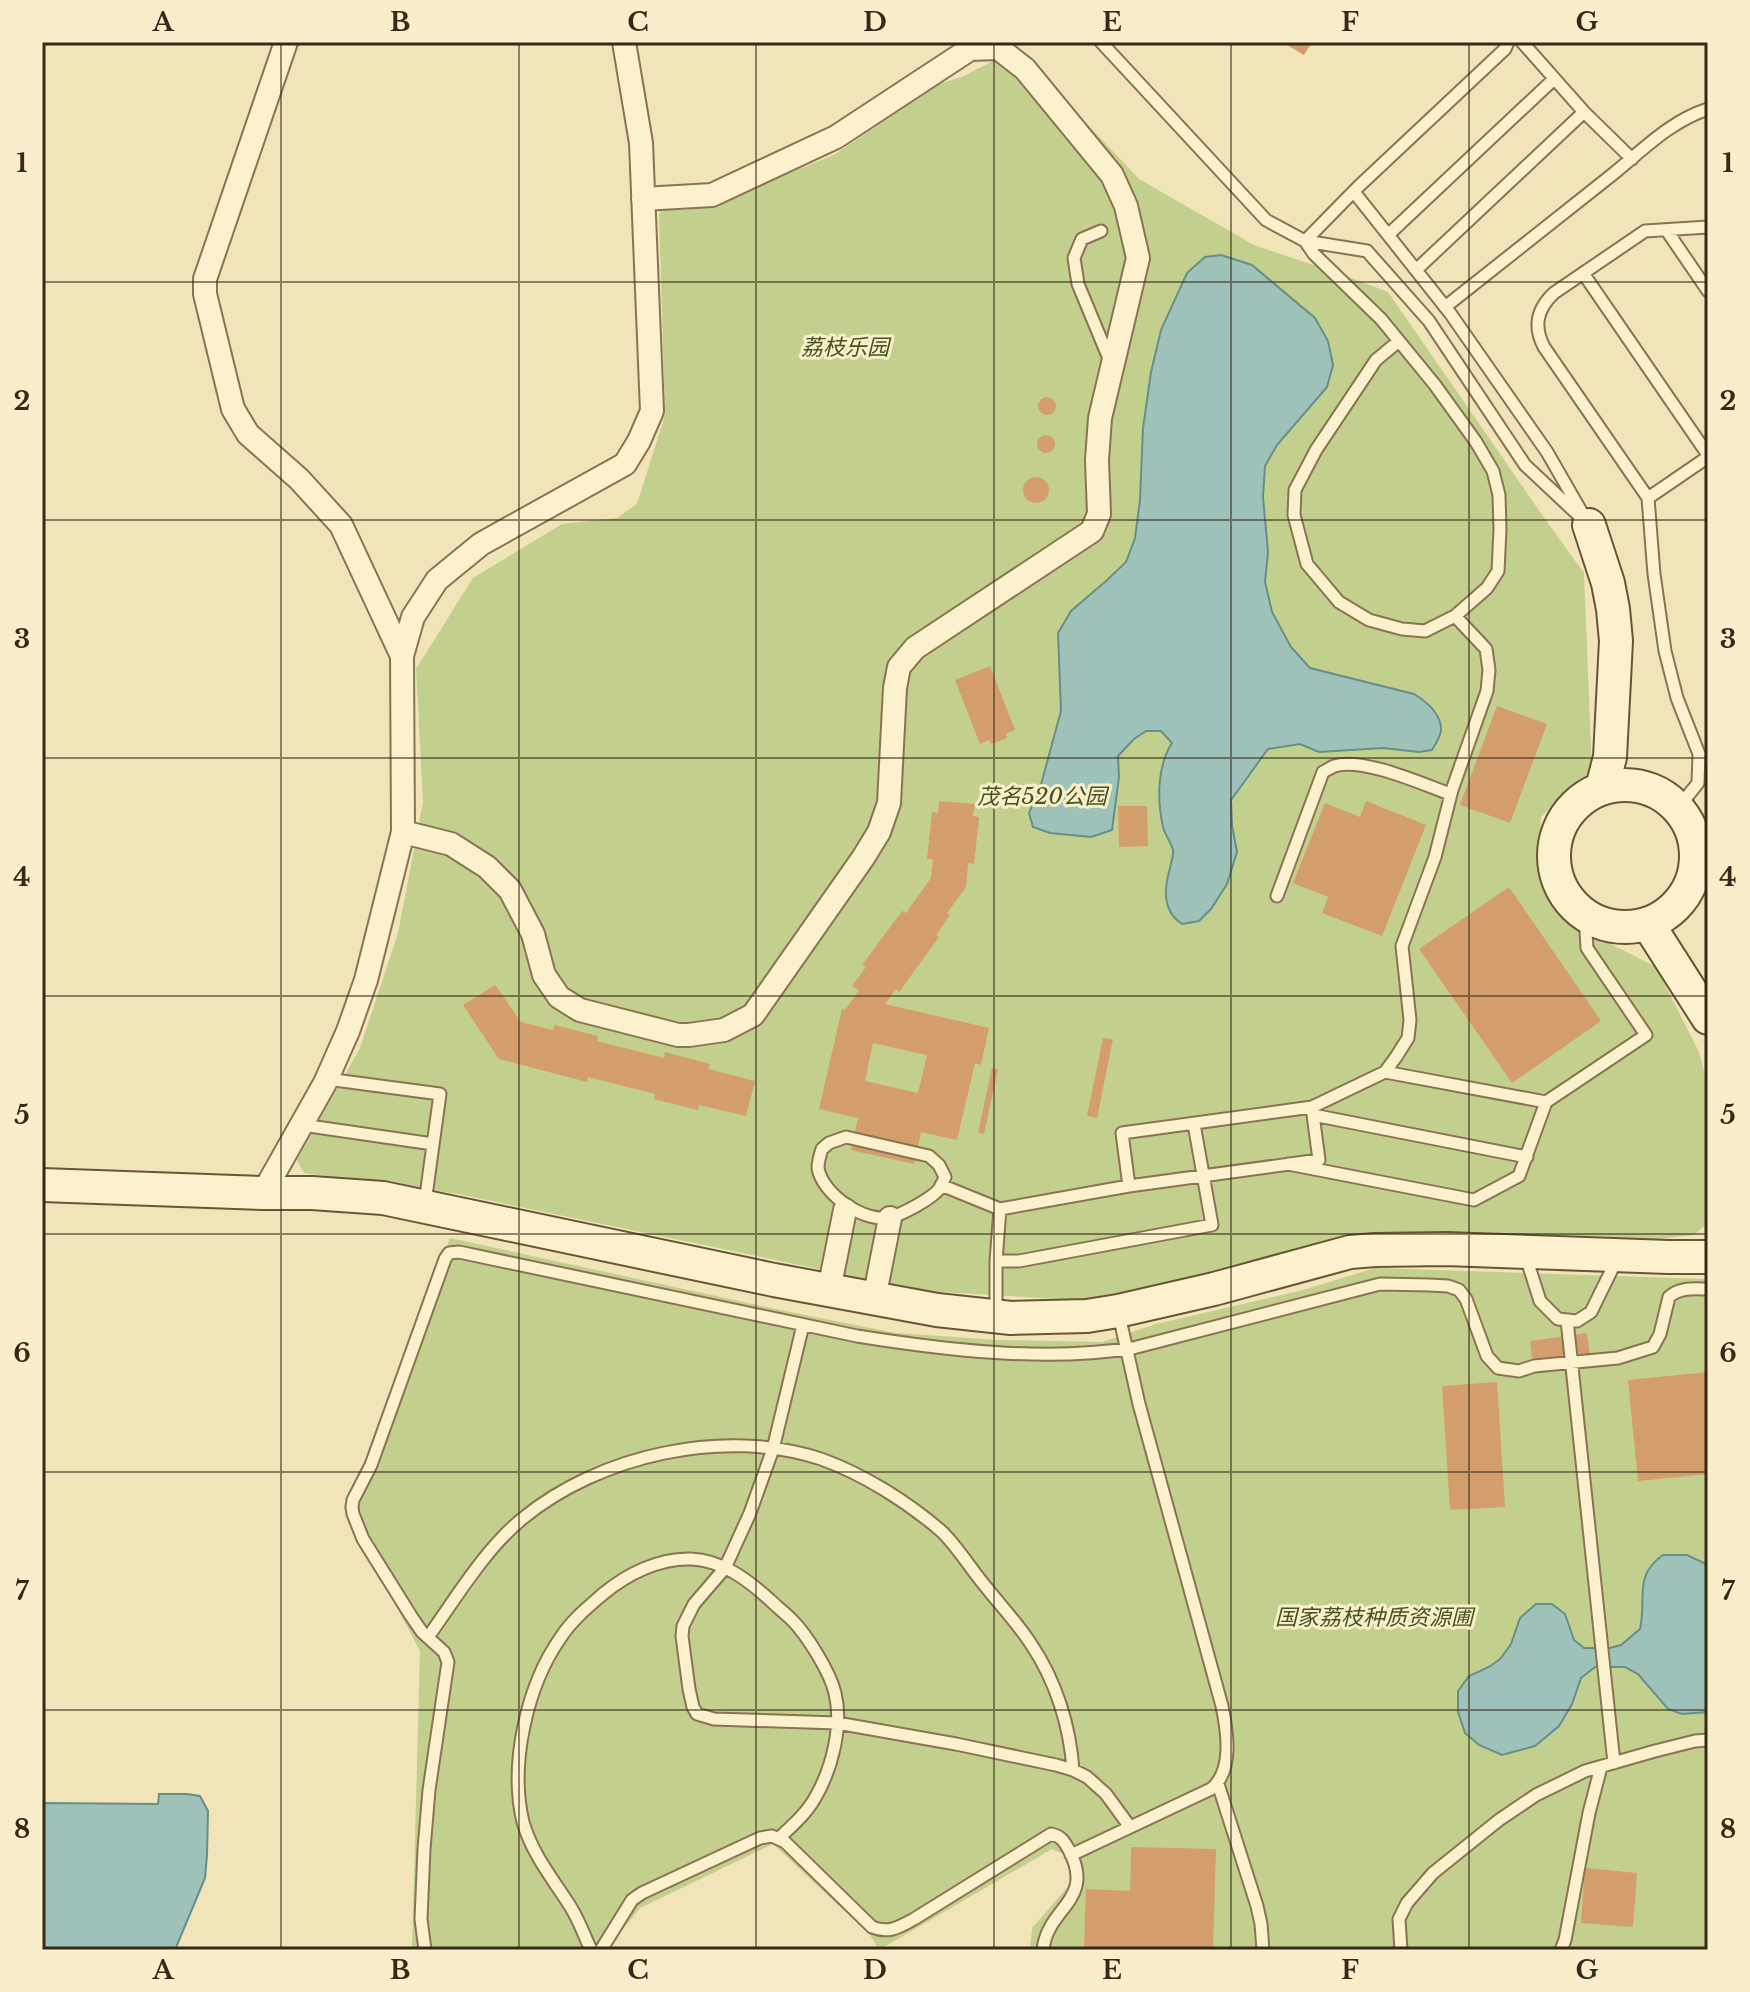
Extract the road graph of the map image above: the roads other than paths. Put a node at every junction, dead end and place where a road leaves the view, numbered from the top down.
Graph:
1 (286, 42) edge
2 (624, 42) edge
3 (1101, 42) edge
4 (1508, 42) edge
5 (1522, 42) edge
6 (1554, 79) junction
7 (1708, 109) edge
8 (1584, 112) junction
9 (1632, 159) junction
10 (1354, 192) junction
11 (643, 199) junction
12 (1708, 227) edge
13 (1101, 231) dead end
14 (1667, 231) junction
15 (1388, 235) junction
16 (1305, 241) junction
17 (1416, 270) junction
18 (1583, 273) junction
19 (1708, 291) edge
20 (1445, 307) junction
21 (1399, 341) junction
22 (1111, 366) junction
23 (1708, 456) edge
24 (1648, 498) junction
25 (1589, 525) junction
26 (1455, 616) junction
27 (402, 656) junction
28 (1602, 788) junction
29 (1450, 794) junction
30 (1678, 808) junction
31 (403, 832) junction
32 (1277, 896) dead end
33 (1585, 916) junction
34 (1648, 924) junction
35 (1708, 1018) edge
36 (1385, 1072) junction
37 (327, 1079) junction
38 (1546, 1102) junction
39 (1312, 1111) junction
40 (1194, 1124) junction
41 (302, 1125) junction
42 (433, 1144) junction
43 (1527, 1157) junction
44 (1288, 1164) junction
45 (1203, 1176) junction
46 (42, 1185) edge
47 (941, 1185) junction
48 (1129, 1186) junction
49 (263, 1193) junction
50 (425, 1206) junction
51 (1000, 1209) junction
52 (845, 1210) dead end
53 (890, 1218) junction
54 (1525, 1253) junction
55 (1619, 1256) junction
56 (1708, 1257) edge
57 (996, 1261) junction
58 (1708, 1289) edge
59 (829, 1290) junction
60 (874, 1299) junction
61 (1118, 1311) junction
62 (996, 1316) junction
63 (1567, 1320) junction
64 (803, 1325) junction
65 (1127, 1348) junction
66 (1570, 1362) junction
67 (773, 1449) junction
68 (725, 1568) junction
69 (428, 1637) junction
70 (837, 1723) junction
71 (1708, 1740) edge
72 (1614, 1763) junction
73 (1601, 1767) junction
74 (1073, 1770) junction
75 (1218, 1784) junction
76 (1130, 1827) junction
77 (779, 1838) junction
78 (1071, 1855) junction
79 (425, 1950) edge
80 (591, 1950) edge
81 (601, 1950) edge
82 (1043, 1950) edge
83 (1263, 1950) edge
84 (1401, 1950) edge
85 (1561, 1950) edge

1 - 27 street
2 - 11 street
3 - 16 lane
4 - 10 lane
5 - 6 lane
6 - 8 lane
6 - 15 lane
7 - 9 lane
8 - 9 lane
8 - 17 lane
9 - 20 lane
10 - 15 lane
10 - 16 lane
11 - 22 street
11 - 27 street
12 - 14 lane
13 - 22 lane
14 - 18 lane
14 - 19 lane
15 - 17 lane
16 - 21 lane
16 - 25 lane
17 - 20 lane
18 - 23 lane
18 - 24 lane
20 - 25 lane
21 - 26 lane
21 - 26 lane
22 - 31 street
23 - 24 lane
24 - 30 lane
25 - 28 main road
26 - 29 lane
27 - 31 street
28 - 30 main road
28 - 33 main road
29 - 32 lane
29 - 36 lane
30 - 34 main road
31 - 37 street
33 - 34 main road
33 - 38 lane
34 - 35 main road
36 - 38 lane
36 - 39 lane
37 - 41 street
37 - 42 lane
38 - 43 lane
39 - 40 lane
39 - 43 lane
39 - 44 lane
40 - 45 lane
40 - 48 lane
41 - 42 lane
41 - 49 street
42 - 50 lane
43 - 44 lane
44 - 45 lane
45 - 48 lane
45 - 57 lane
46 - 49 main road
47 - 51 lane
47 - 53 lane
47 - 53 lane
48 - 51 lane
49 - 50 main road
50 - 59 main road
51 - 57 lane
52 - 59 street
53 - 60 street
54 - 55 main road
54 - 61 main road
54 - 63 lane
55 - 56 main road
55 - 63 lane
57 - 62 lane
58 - 66 lane
59 - 60 main road
60 - 62 main road
61 - 62 main road
61 - 65 lane
63 - 66 lane
64 - 65 lane
64 - 67 lane
64 - 69 lane
65 - 66 lane
65 - 75 lane
66 - 72 lane
67 - 68 lane
67 - 69 lane
67 - 74 lane
68 - 70 lane
68 - 70 lane
68 - 80 lane
69 - 79 lane
70 - 74 lane
70 - 77 lane
71 - 72 lane
72 - 73 lane
73 - 84 lane
73 - 85 lane
74 - 76 lane
75 - 76 lane
75 - 83 lane
76 - 78 lane
77 - 78 lane
77 - 81 lane
78 - 82 lane

